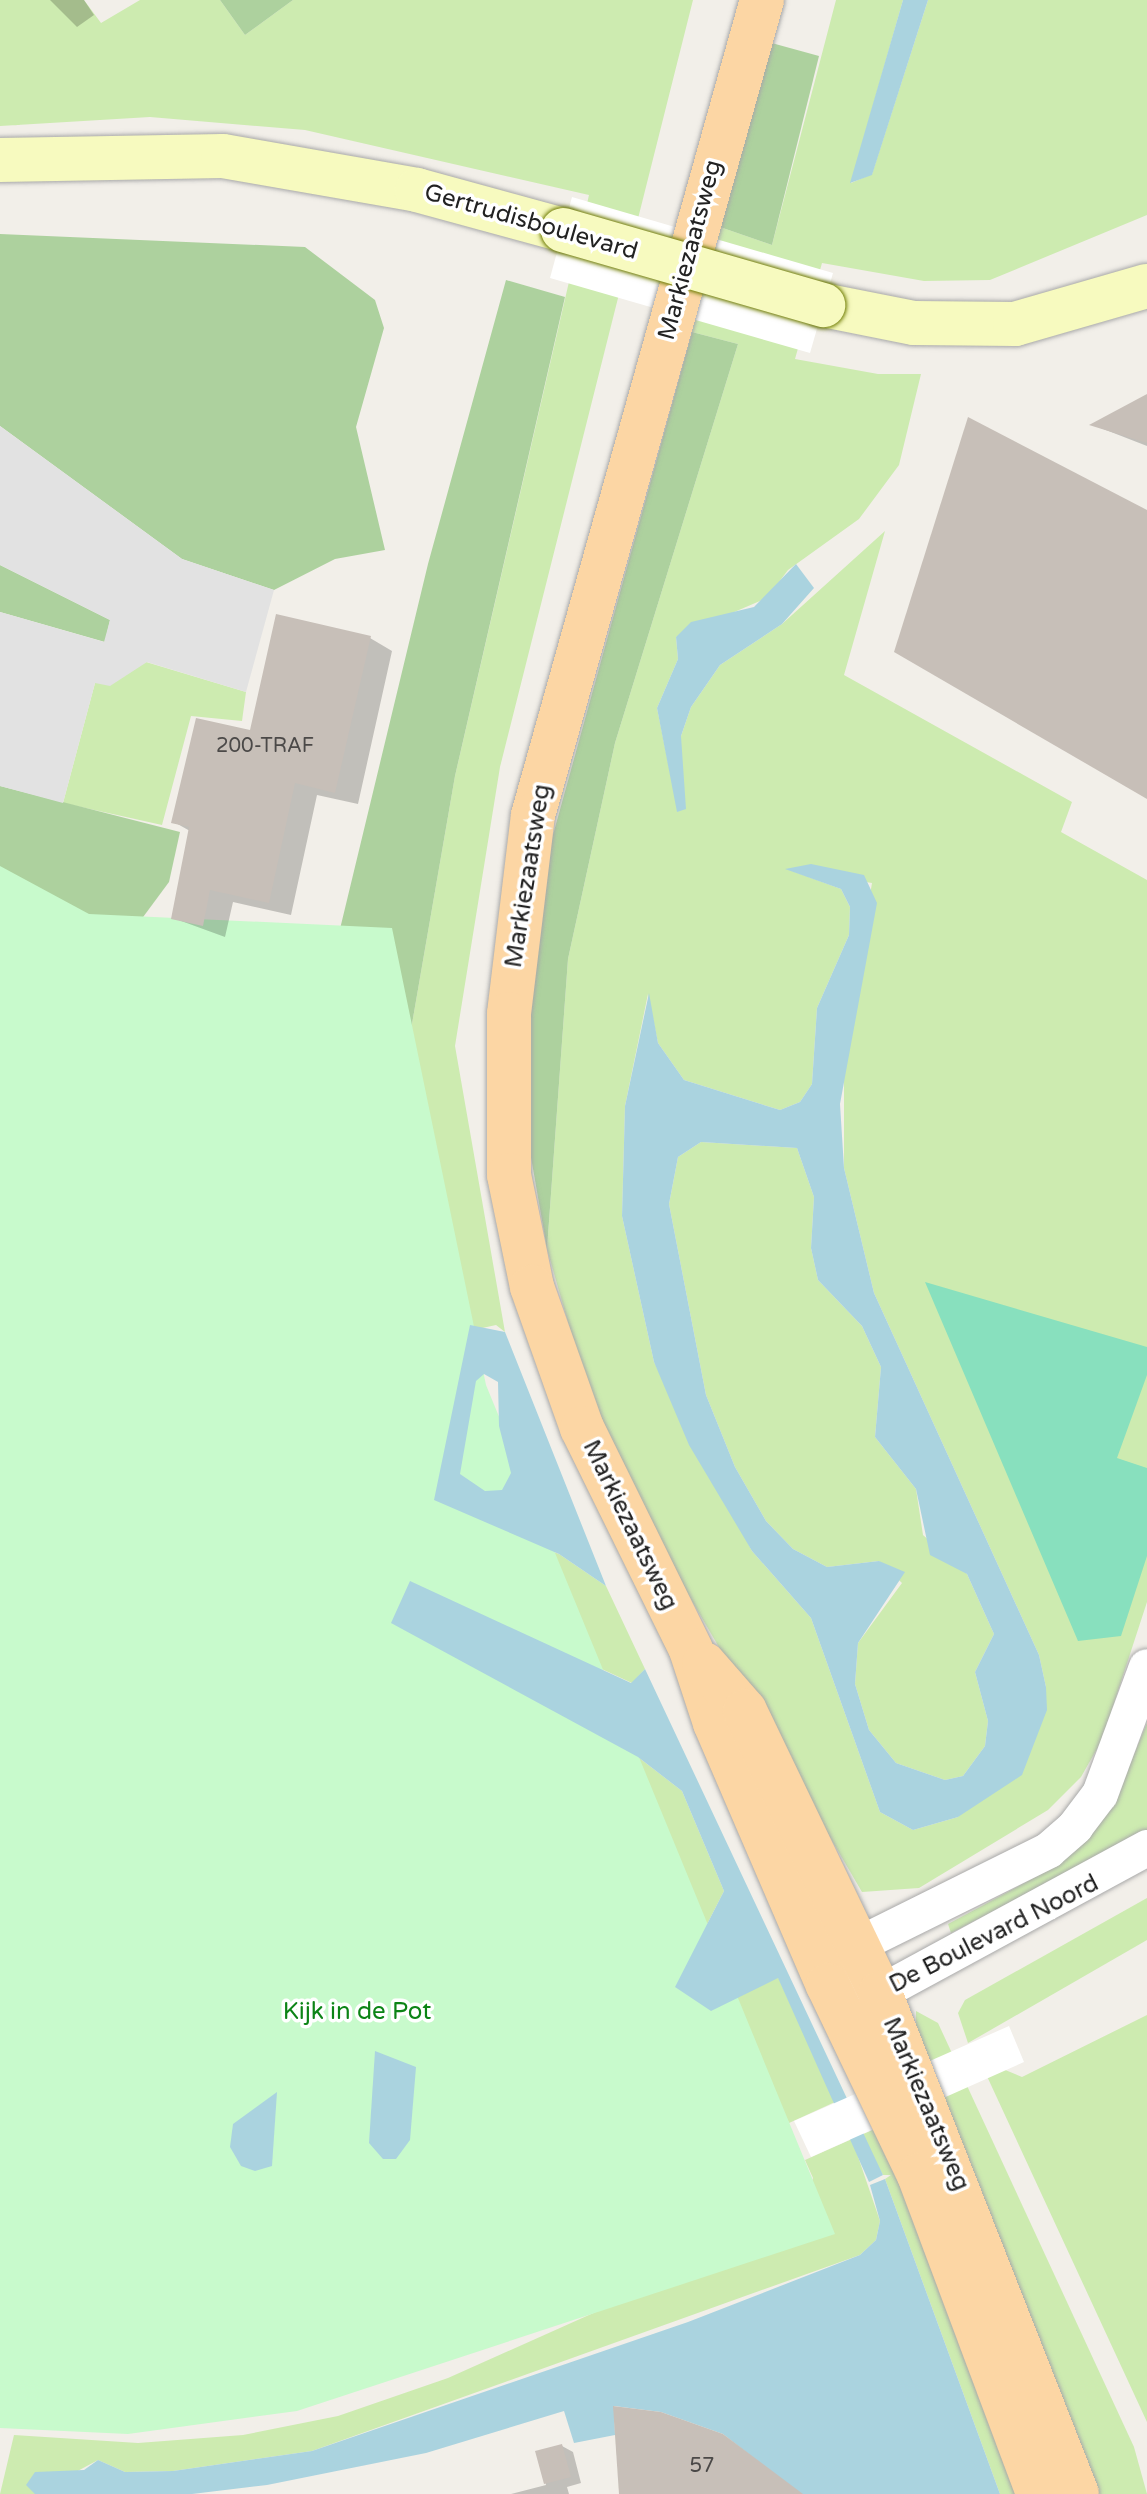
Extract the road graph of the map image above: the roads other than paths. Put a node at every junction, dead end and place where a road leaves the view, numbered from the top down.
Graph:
1 (762, 0) edge
2 (0, 160) edge
3 (1147, 286) edge
4 (691, 1650) junction
5 (1147, 1667) edge
6 (1147, 1848) edge
7 (858, 1945) junction
8 (828, 1985) junction
9 (880, 1993) junction
10 (1038, 2494) edge
11 (1077, 2494) edge

1 - 4 main road, Markiezaatsweg
2 - 3 street, Gertrudisboulevard, bridge
4 - 7 main road, Markiezaatsweg
4 - 8 main road, Markiezaatsweg
5 - 7 street, De Boulevard Noord
6 - 9 street, De Boulevard Noord
7 - 8 street, De Boulevard Noord
7 - 9 main road, Markiezaatsweg
8 - 9 street, De Boulevard Noord
8 - 10 main road, Markiezaatsweg
9 - 11 main road, Markiezaatsweg

